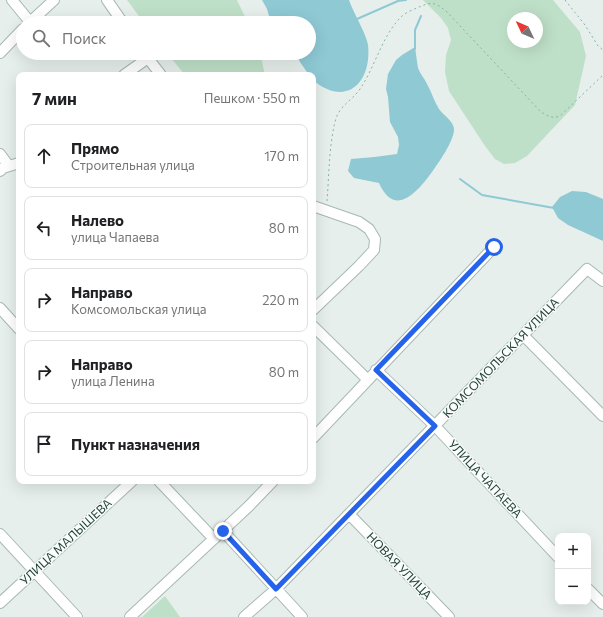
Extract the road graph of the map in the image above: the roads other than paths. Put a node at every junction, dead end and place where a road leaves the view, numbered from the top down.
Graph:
1 (12, 0) edge
2 (54, 0) edge
3 (107, 0) edge
4 (22, 16) edge
5 (37, 16) edge
6 (118, 16) edge
7 (16, 36) edge
8 (0, 53) edge
9 (141, 60) edge
10 (149, 60) edge
11 (127, 72) edge
12 (159, 72) edge
13 (0, 154) edge
14 (16, 164) edge
15 (4, 168) edge
16 (316, 207) edge
17 (494, 247) dead end
18 (603, 281) edge
19 (316, 307) edge
20 (0, 308) edge
21 (16, 326) edge
22 (316, 329) edge
23 (523, 335) junction
24 (376, 370) junction
25 (367, 380) junction
26 (603, 416) edge
27 (435, 426) junction
28 (316, 435) edge
29 (129, 484) edge
30 (162, 484) edge
31 (270, 484) edge
32 (348, 514) junction
33 (223, 531) junction
34 (0, 534) edge
35 (214, 539) junction
36 (555, 554) edge
37 (34, 571) junction
38 (276, 589) junction
39 (591, 591) edge
40 (0, 603) edge
41 (603, 604) edge
42 (77, 617) edge
43 (130, 617) edge
44 (244, 617) edge
45 (302, 617) edge
46 (449, 617) edge

1 - 4 street
2 - 5 street
3 - 6 street
7 - 8 street
9 - 11 street
10 - 12 street
13 - 15 street
14 - 15 street
16 - 19 street
17 - 24 street
18 - 23 street, КОМСОМОЛЬСКАЯ УЛИЦА
20 - 21 street
22 - 25 street
23 - 26 street
23 - 27 street, КОМСОМОЛЬСКАЯ УЛИЦА
24 - 25 street
24 - 27 street, УЛИЦА ЧАПАЕВА
25 - 28 street
27 - 32 street, КОМСОМОЛЬСКАЯ УЛИЦА
27 - 36 street, УЛИЦА ЧАПАЕВА
29 - 37 street, УЛИЦА МАЛЫШЕВА
30 - 35 street
31 - 33 street
32 - 38 street, КОМСОМОЛЬСКАЯ УЛИЦА
32 - 46 street, НОВАЯ УЛИЦА
33 - 35 street
33 - 38 street
34 - 37 street
35 - 43 street
37 - 40 street, УЛИЦА МАЛЫШЕВА
37 - 42 street
38 - 44 street, КОМСОМОЛЬСКАЯ УЛИЦА
38 - 45 street
39 - 41 street

